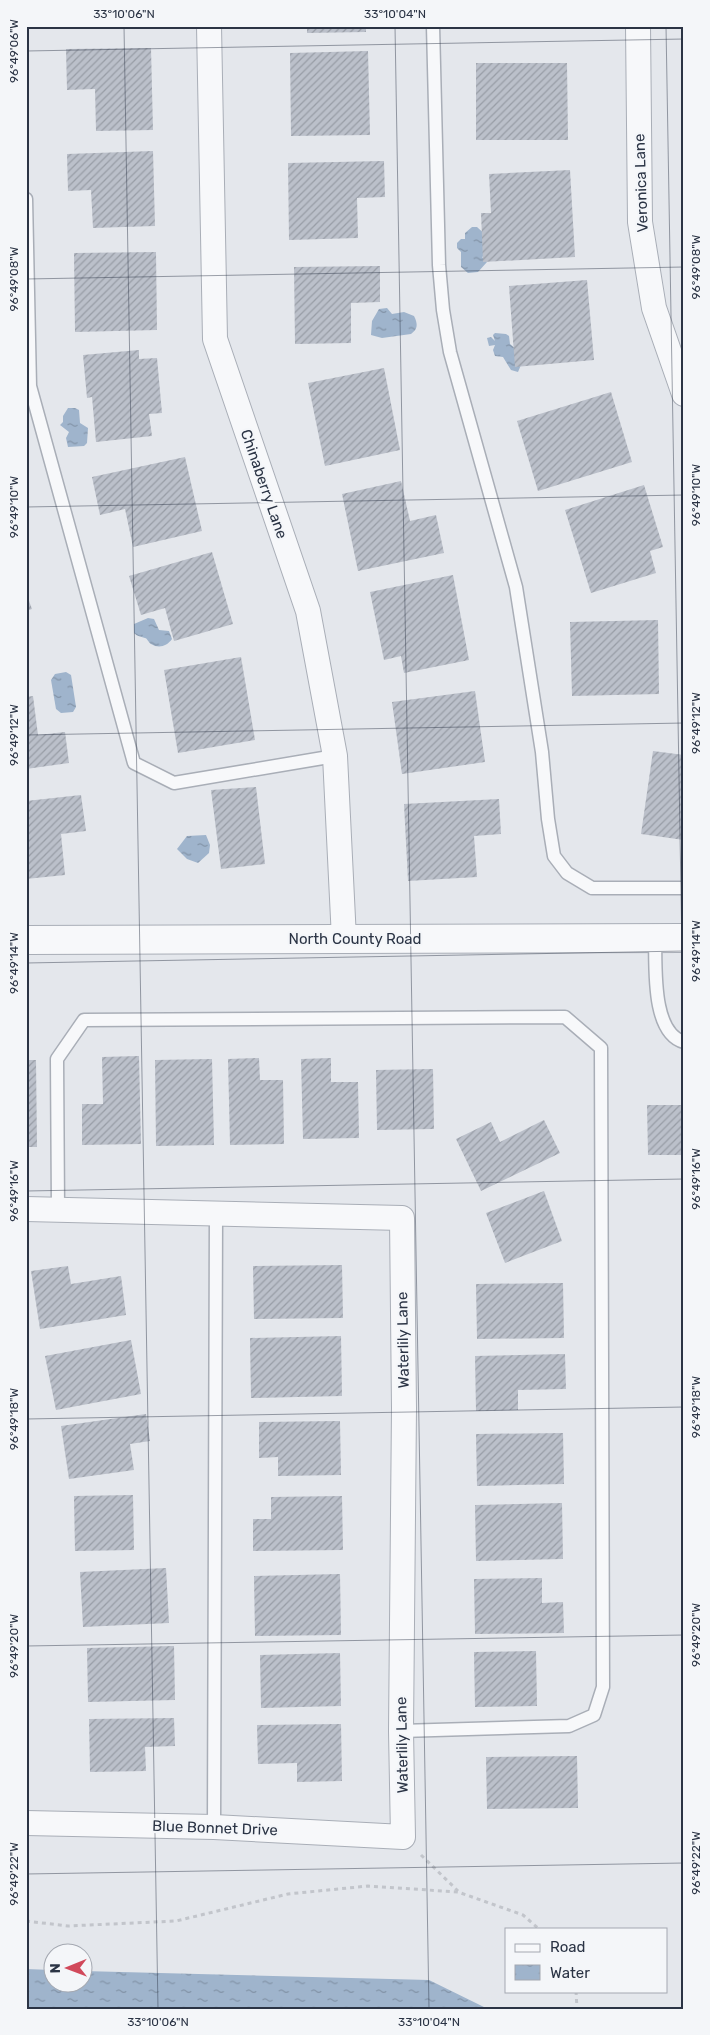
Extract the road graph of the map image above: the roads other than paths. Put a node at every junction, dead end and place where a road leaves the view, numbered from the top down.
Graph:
1 (209, 26) edge
2 (433, 26) edge
3 (638, 26) edge
4 (26, 199) edge
5 (684, 394) edge
6 (335, 756) junction
7 (684, 888) edge
8 (655, 938) junction
9 (684, 938) edge
10 (344, 939) junction
11 (26, 940) edge
12 (684, 1042) edge
13 (26, 1209) edge
14 (58, 1209) junction
15 (216, 1214) junction
16 (401, 1731) junction
17 (26, 1823) edge
18 (214, 1826) junction
19 (403, 1837) joint

1 - 6 street, Chinaberry Lane
2 - 7 lane
3 - 5 street, Veronica Lane
4 - 6 lane
6 - 10 street, Chinaberry Lane
8 - 9 street, North County Road
8 - 10 street, North County Road
8 - 12 lane
10 - 11 street, North County Road
13 - 14 street, Waterlily Lane
14 - 15 street, Waterlily Lane
14 - 16 lane
15 - 16 street, Waterlily Lane
15 - 18 lane
16 - 19 street, Waterlily Lane
17 - 18 street, Blue Bonnet Drive
18 - 19 street, Blue Bonnet Drive

